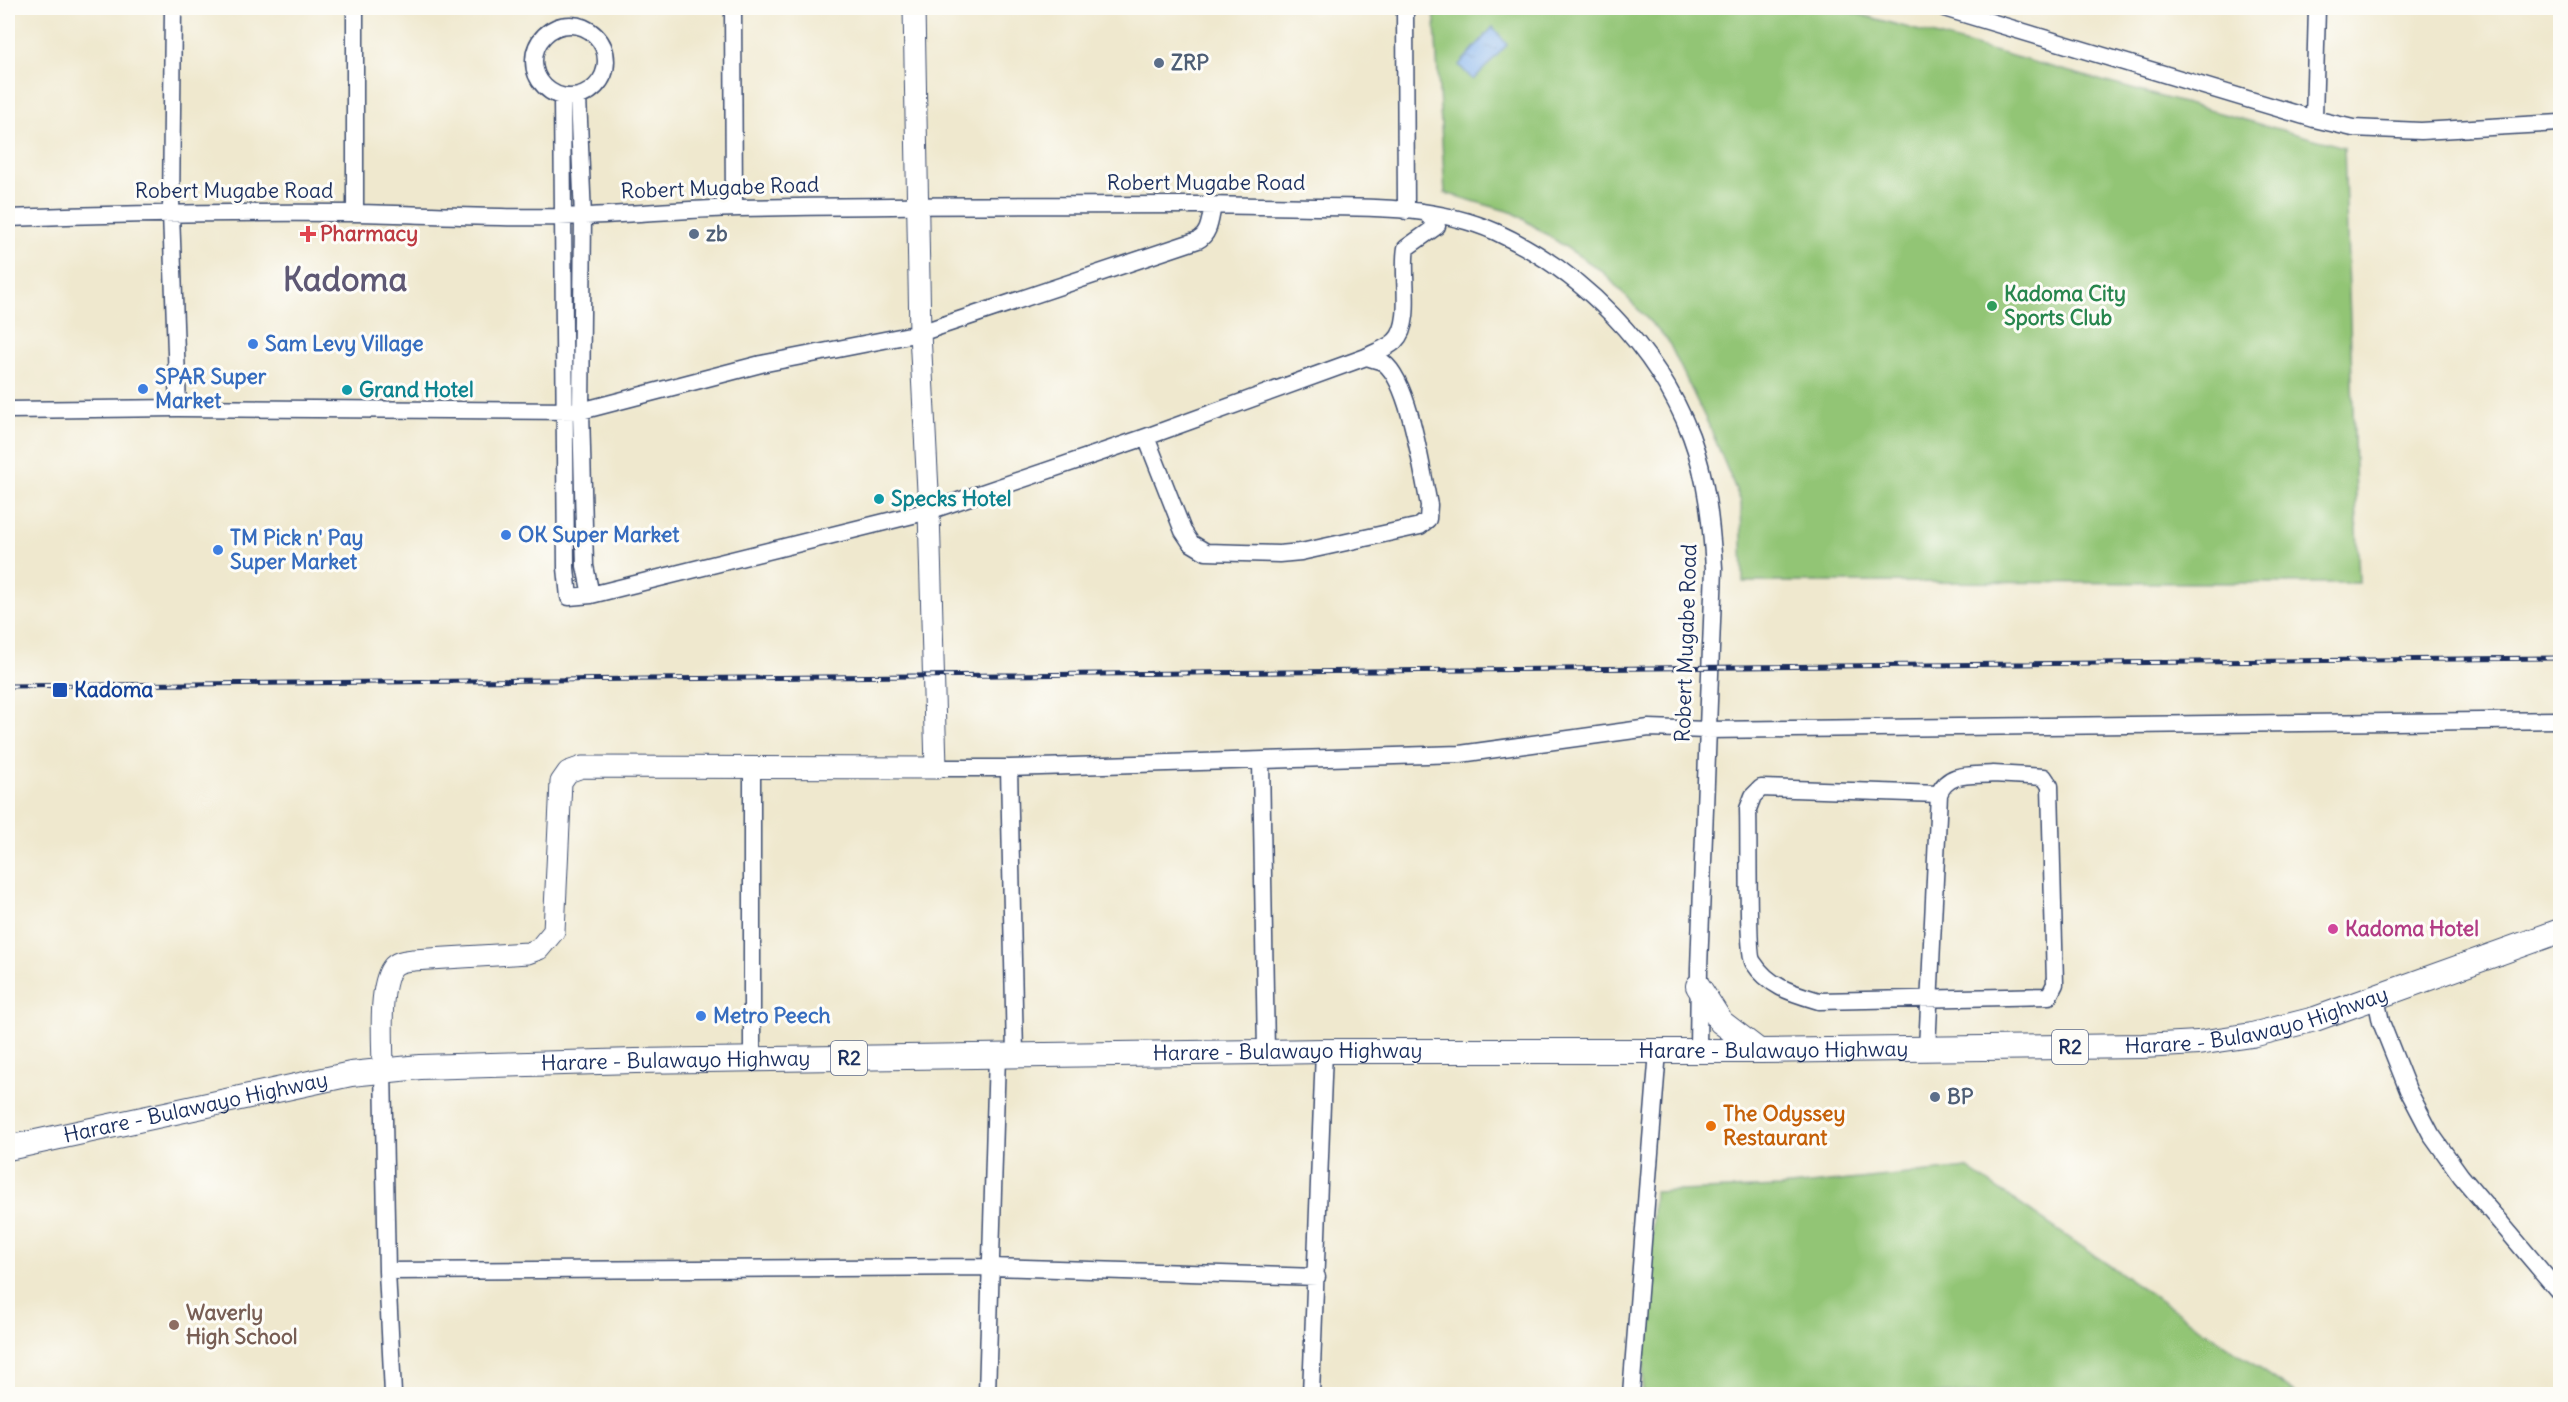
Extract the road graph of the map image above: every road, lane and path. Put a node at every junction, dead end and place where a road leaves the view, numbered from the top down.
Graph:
1 (173, 8) edge
2 (355, 8) edge
3 (733, 8) edge
4 (914, 8) edge
5 (1405, 8) edge
6 (1944, 8) edge
7 (2317, 8) edge
8 (570, 96) junction
9 (2314, 119) junction
10 (2560, 123) edge
11 (917, 206) junction
12 (1213, 206) junction
13 (734, 208) junction
14 (1406, 211) junction
15 (171, 213) junction
16 (356, 213) junction
17 (1427, 214) junction
18 (563, 217) junction
19 (583, 217) junction
20 (8, 218) edge
21 (920, 333) junction
22 (1366, 357) junction
23 (178, 408) junction
24 (8, 410) edge
25 (573, 411) junction
26 (1146, 437) junction
27 (929, 511) junction
28 (591, 595) junction
29 (2560, 720) edge
30 (1707, 730) junction
31 (1261, 761) junction
32 (752, 768) junction
33 (936, 768) junction
34 (1009, 768) junction
35 (1939, 794) junction
36 (2560, 931) edge
37 (1698, 986) junction
38 (2376, 998) junction
39 (1928, 1000) junction
40 (1927, 1049) junction
41 (1324, 1051) junction
42 (1658, 1051) junction
43 (1698, 1051) junction
44 (1759, 1051) junction
45 (1266, 1052) junction
46 (1006, 1055) junction
47 (752, 1060) junction
48 (383, 1069) junction
49 (8, 1148) edge
50 (991, 1267) junction
51 (387, 1270) junction
52 (1317, 1276) junction
53 (2560, 1293) edge
54 (393, 1395) edge
55 (987, 1395) edge
56 (1311, 1395) edge
57 (1631, 1395) edge

1 - 15 street
2 - 16 street
3 - 13 street
4 - 11 main road
5 - 14 street
6 - 9 street
7 - 9 street
8 - 8 street
8 - 18 street
8 - 19 street
9 - 10 street
11 - 12 street, Robert Mugabe Road
11 - 13 street, Robert Mugabe Road
11 - 21 main road
12 - 14 street, Robert Mugabe Road
12 - 21 street
13 - 19 street, Robert Mugabe Road
14 - 17 street, Robert Mugabe Road
15 - 16 street, Robert Mugabe Road
15 - 20 street, Robert Mugabe Road
15 - 23 street
16 - 18 street, Robert Mugabe Road
17 - 22 street
17 - 30 street, Robert Mugabe Road
18 - 19 street, Robert Mugabe Road
18 - 25 street
19 - 25 street
21 - 25 street
21 - 27 main road
22 - 26 street
22 - 26 street
23 - 24 street
23 - 25 street
25 - 28 street
25 - 28 street
26 - 27 street
27 - 28 street
27 - 33 main road
29 - 30 street
30 - 31 street
30 - 37 street, Robert Mugabe Road
31 - 34 street
31 - 45 street
32 - 33 main road
32 - 47 street
32 - 48 main road
33 - 34 street
34 - 46 street
35 - 39 street
35 - 39 street
35 - 39 street
36 - 38 highway, Harare - Bulawayo Highway / R2
37 - 43 street, Robert Mugabe Road
37 - 44 highway
38 - 40 highway, Harare - Bulawayo Highway / R2
38 - 53 street
39 - 40 street
40 - 44 highway, Harare - Bulawayo Highway / R2
41 - 42 highway, Harare - Bulawayo Highway / R2
41 - 45 highway, Harare - Bulawayo Highway / R2
41 - 52 street
42 - 43 highway, Harare - Bulawayo Highway / R2
42 - 57 street
43 - 44 highway, Harare - Bulawayo Highway / R2
45 - 46 highway, Harare - Bulawayo Highway / R2
46 - 47 highway, Harare - Bulawayo Highway / R2
46 - 50 street
47 - 48 highway, Harare - Bulawayo Highway / R2
48 - 49 highway, Harare - Bulawayo Highway / R2
48 - 51 street
50 - 51 street
50 - 52 street
50 - 55 street
51 - 54 street
52 - 56 street

